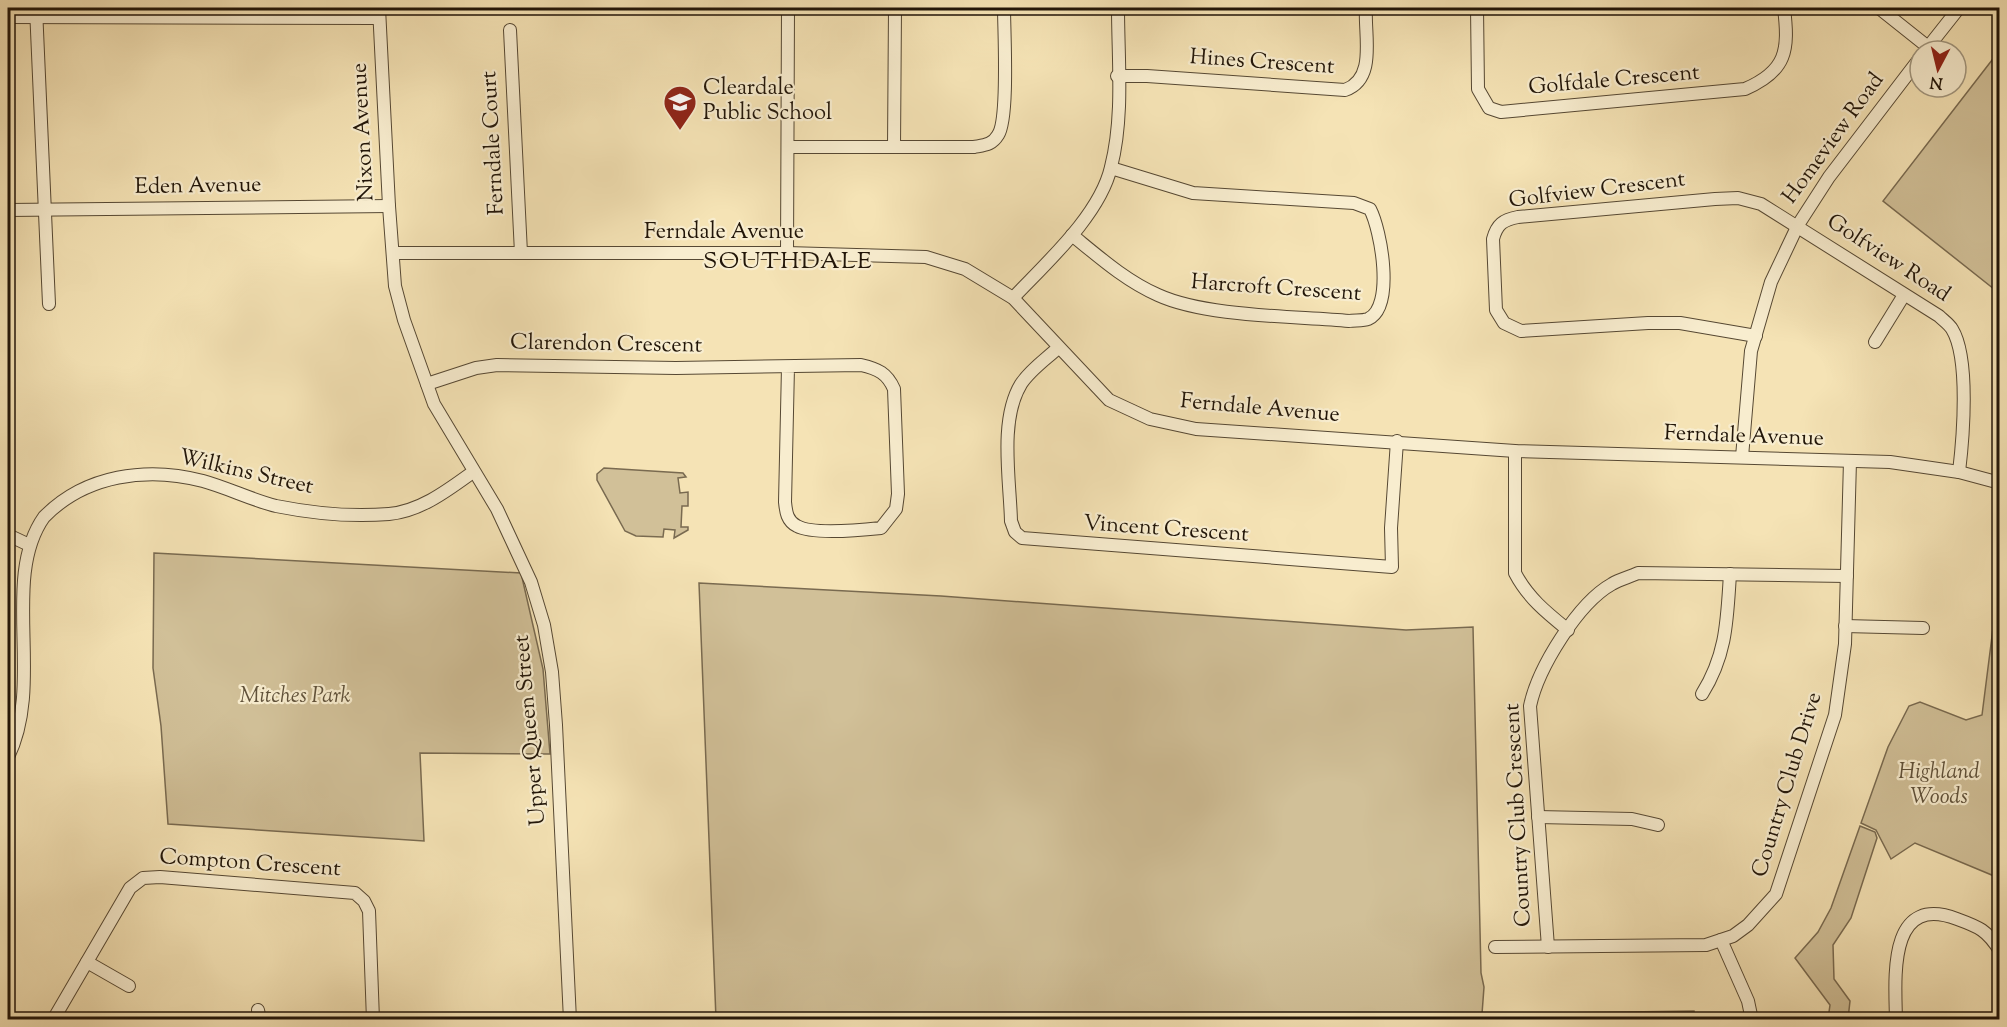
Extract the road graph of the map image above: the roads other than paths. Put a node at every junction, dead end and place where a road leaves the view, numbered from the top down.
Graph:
1 (788, 8) edge
2 (895, 8) edge
3 (1004, 8) edge
4 (1118, 8) edge
5 (1366, 8) edge
6 (1477, 8) edge
7 (1784, 8) edge
8 (1879, 8) edge
9 (1959, 8) edge
10 (36, 12) edge
11 (379, 13) edge
12 (8, 17) edge
13 (510, 30) dead end
14 (1915, 39) edge
15 (1935, 39) edge
16 (1908, 74) edge
17 (1117, 76) junction
18 (788, 147) junction
19 (894, 147) junction
20 (1111, 168) junction
21 (389, 206) junction
22 (8, 210) edge
23 (47, 210) junction
24 (1798, 225) junction
25 (1072, 235) junction
26 (521, 253) junction
27 (787, 253) junction
28 (393, 254) junction
29 (1904, 295) junction
30 (1013, 298) junction
31 (49, 304) dead end
32 (1756, 336) junction
33 (1875, 342) dead end
34 (1058, 348) junction
35 (788, 367) junction
36 (427, 384) junction
37 (1397, 441) junction
38 (1515, 451) junction
39 (1742, 458) junction
40 (1850, 461) junction
41 (473, 472) junction
42 (1959, 472) junction
43 (2000, 483) edge
44 (8, 535) edge
45 (25, 543) junction
46 (1730, 574) junction
47 (1847, 576) junction
48 (1845, 626) junction
49 (1923, 628) dead end
50 (1568, 630) junction
51 (1702, 694) dead end
52 (8, 757) edge
53 (1538, 817) junction
54 (1658, 825) dead end
55 (1721, 940) junction
56 (1495, 947) dead end
57 (1548, 947) junction
58 (2000, 951) edge
59 (87, 962) junction
60 (129, 986) dead end
61 (53, 1020) edge
62 (373, 1020) edge
63 (570, 1020) edge
64 (1752, 1020) edge
65 (1896, 1020) edge

1 - 18 street
2 - 19 street
3 - 19 street
4 - 17 street
5 - 17 street, Hines Crescent
6 - 7 street, Golfdale Crescent
8 - 14 street
9 - 15 street
10 - 11 street
10 - 12 street
10 - 23 street
11 - 21 street, Nixon Avenue
13 - 26 street, Ferndale Court
16 - 24 street, Homeview Road
17 - 20 street
18 - 19 street
18 - 27 street
20 - 25 street
20 - 25 street, Harcroft Crescent
21 - 23 street, Eden Avenue
21 - 28 street, Nixon Avenue
22 - 23 street, Eden Avenue
23 - 31 street
24 - 29 street, Golfview Road
24 - 32 street, Homeview Road
24 - 32 street, Golfview Crescent
25 - 30 street
26 - 27 street, Ferndale Avenue
26 - 28 street, Ferndale Avenue
27 - 30 street, Ferndale Avenue
28 - 36 street, Upper Queen Street
29 - 33 street
29 - 42 street, Golfview Road
30 - 34 street, Ferndale Avenue
32 - 39 street, Homeview Road
34 - 37 street, Ferndale Avenue
34 - 37 street, Vincent Crescent
35 - 35 street, Clarendon Crescent
35 - 36 street, Clarendon Crescent
36 - 41 street, Upper Queen Street
37 - 38 street, Ferndale Avenue
38 - 39 street, Ferndale Avenue
38 - 50 street
39 - 40 street, Ferndale Avenue
40 - 42 street, Ferndale Avenue
40 - 47 street, Country Club Drive
41 - 45 street, Wilkins Street
41 - 63 street, Upper Queen Street
42 - 43 street, Ferndale Avenue
44 - 45 street
45 - 52 street, Wilkins Street
46 - 47 street, Country Club Crescent
46 - 50 street, Country Club Crescent
46 - 51 street
47 - 48 street, Country Club Drive
48 - 49 street
48 - 55 street, Country Club Drive
50 - 53 street, Country Club Crescent
53 - 54 street
53 - 57 street, Country Club Crescent
55 - 57 street, Country Club Drive
55 - 64 street
56 - 57 street, Country Club Drive
58 - 65 street
59 - 60 street
59 - 61 street, Compton Crescent
59 - 62 street, Compton Crescent

